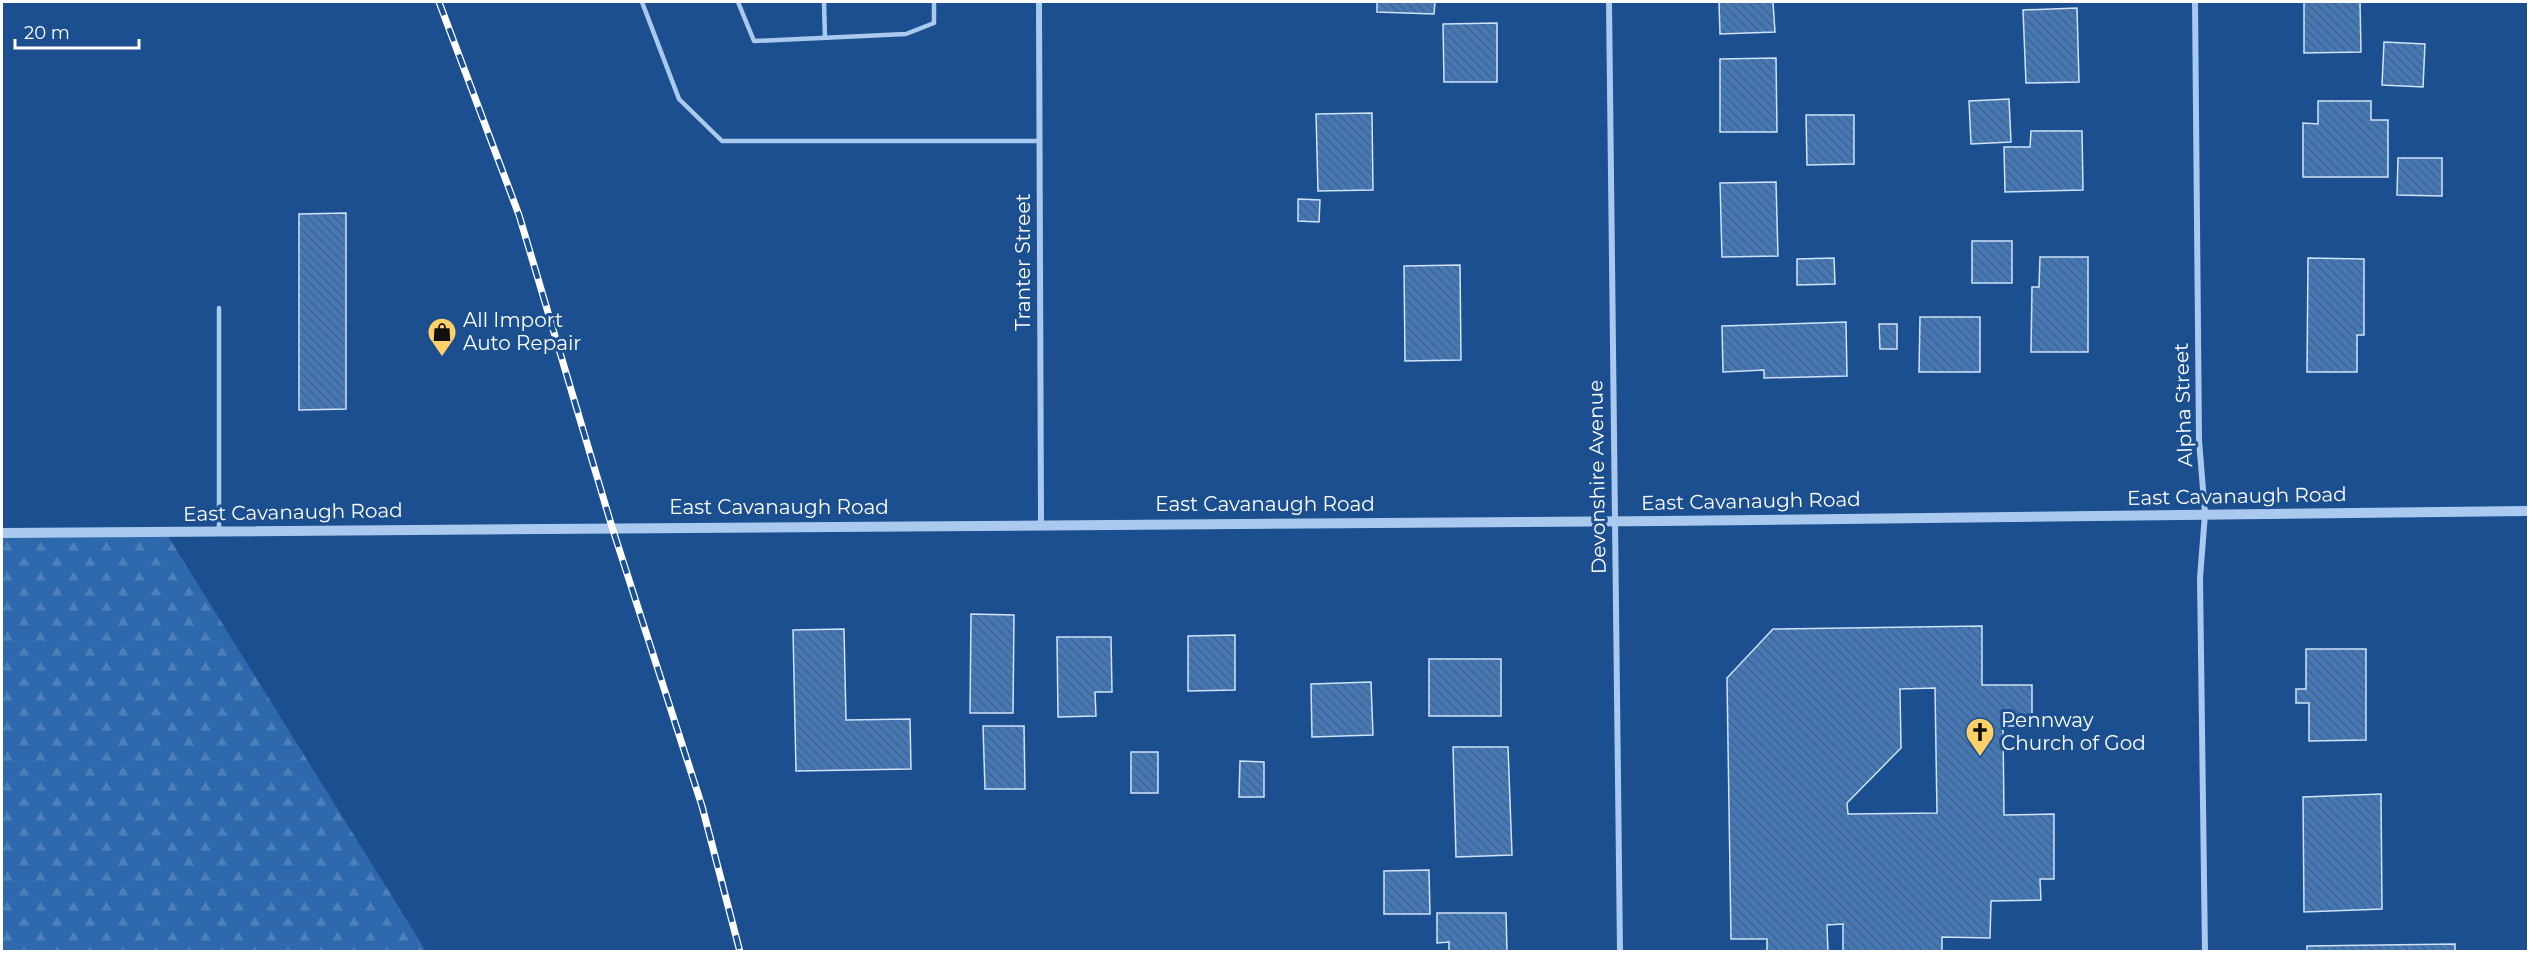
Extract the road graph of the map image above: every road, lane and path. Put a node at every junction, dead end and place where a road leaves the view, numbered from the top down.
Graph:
1 (642, 2) edge
2 (738, 2) edge
3 (824, 2) edge
4 (934, 2) edge
5 (1039, 2) edge
6 (1610, 2) edge
7 (2195, 2) edge
8 (825, 38) junction
9 (1039, 141) junction
10 (219, 308) dead end
11 (2529, 511) edge
12 (2205, 514) junction
13 (1614, 520) junction
14 (1041, 523) junction
15 (219, 531) junction
16 (2, 533) edge
17 (1620, 951) edge
18 (2205, 951) edge

1 - 9 lane
2 - 8 lane
3 - 8 lane
4 - 8 lane
5 - 9 street, Tranter Street
6 - 13 street, Devonshire Avenue
7 - 12 street, Alpha Street
9 - 14 street, Tranter Street
10 - 15 lane
11 - 12 street, East Cavanaugh Road
12 - 13 street, East Cavanaugh Road
12 - 18 street, Alpha Street
13 - 14 street, East Cavanaugh Road
13 - 17 street, Devonshire Avenue
14 - 15 street, East Cavanaugh Road
15 - 16 street, East Cavanaugh Road

